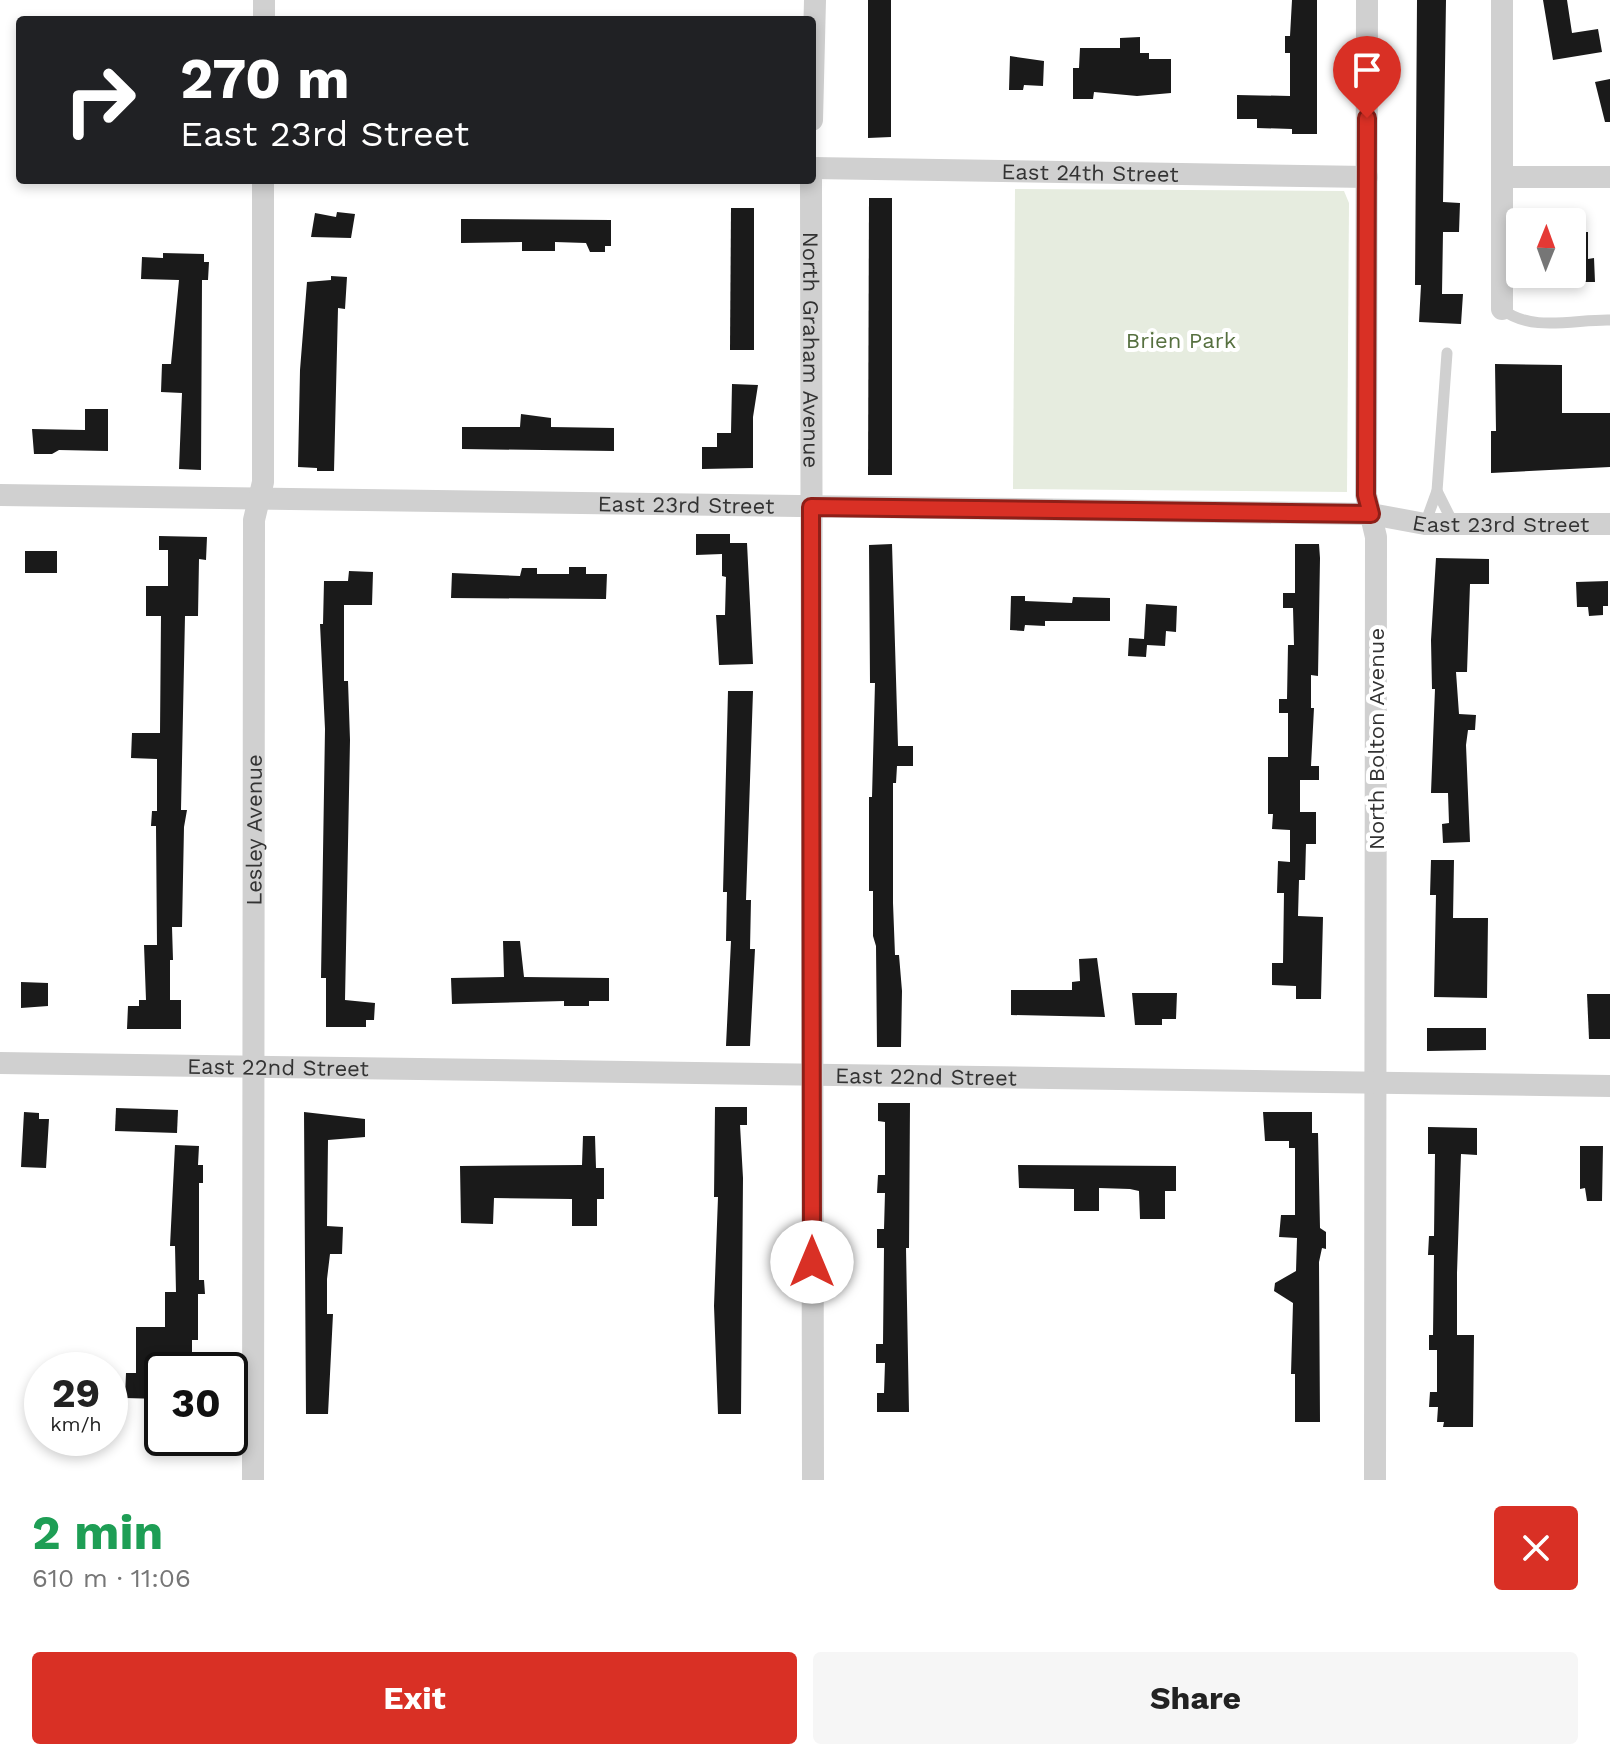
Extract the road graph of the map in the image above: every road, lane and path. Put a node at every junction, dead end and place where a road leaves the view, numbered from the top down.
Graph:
1 (1367, 0) edge
2 (1502, 0) edge
3 (816, 168) edge
4 (1367, 177) junction
5 (1502, 177) junction
6 (1610, 177) edge
7 (263, 184) edge
8 (811, 184) edge
9 (1502, 309) joint
10 (1610, 320) edge
11 (1447, 353) dead end
12 (1437, 491) junction
13 (0, 495) edge
14 (259, 498) junction
15 (811, 507) junction
16 (1371, 514) junction
17 (1425, 524) junction
18 (1610, 524) edge
19 (1454, 525) junction
20 (0, 1063) edge
21 (254, 1068) junction
22 (812, 1074) junction
23 (1375, 1083) junction
24 (1610, 1086) edge
25 (253, 1480) edge
26 (813, 1480) edge
27 (1375, 1480) edge

1 - 4 street, North Bolton Avenue
2 - 5 street
3 - 4 street, East 24th Street
4 - 16 street, North Bolton Avenue
5 - 6 street
5 - 9 street
7 - 14 street, Lesley Avenue
8 - 15 street, North Graham Avenue
9 - 10 lane
11 - 12 lane
12 - 17 lane
12 - 19 lane
13 - 14 street, East 23rd Street
14 - 15 street, East 23rd Street
14 - 21 street, Lesley Avenue
15 - 16 street, East 23rd Street
15 - 22 street, North Graham Avenue
16 - 17 street, East 23rd Street
16 - 23 street, North Bolton Avenue
17 - 19 street, East 23rd Street
18 - 19 street, East 23rd Street
20 - 21 street, East 22nd Street
21 - 22 street, East 22nd Street
21 - 25 street, Lesley Avenue
22 - 23 street, East 22nd Street
22 - 26 street, North Graham Avenue
23 - 24 street, East 22nd Street
23 - 27 street, North Bolton Avenue

